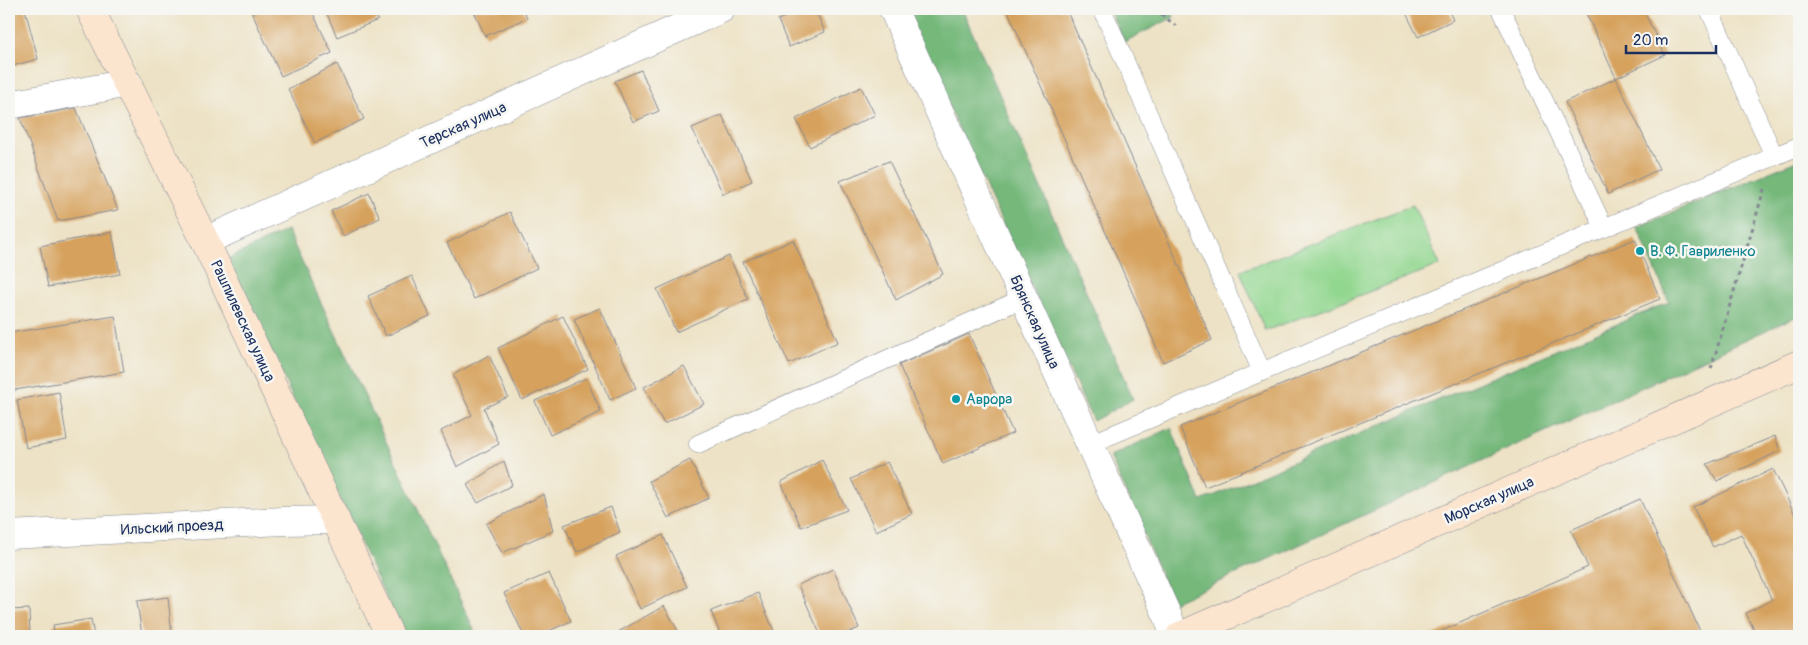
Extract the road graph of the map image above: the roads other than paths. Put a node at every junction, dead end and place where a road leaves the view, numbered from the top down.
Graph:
1 (90, 9) edge
2 (721, 9) edge
3 (893, 9) edge
4 (1102, 9) edge
5 (1501, 9) edge
6 (1709, 9) edge
7 (128, 83) junction
8 (9, 105) edge
9 (1799, 146) edge
10 (1774, 156) junction
11 (1604, 228) junction
12 (205, 241) junction
13 (1024, 298) junction
14 (1799, 364) edge
15 (1262, 372) junction
16 (698, 444) dead end
17 (1090, 444) junction
18 (336, 520) junction
19 (9, 535) edge
20 (390, 636) edge
21 (1174, 636) edge
22 (1180, 636) edge

1 - 7 street, Рашпилевская улица
2 - 12 street, Терская улица
3 - 13 street, Брянская улица
4 - 15 lane
5 - 11 lane
6 - 10 lane
7 - 8 street
7 - 12 street, Рашпилевская улица
9 - 10 lane
10 - 11 lane
11 - 15 lane
12 - 18 street, Рашпилевская улица
13 - 16 lane
13 - 17 street, Брянская улица
14 - 22 street, Морская улица
15 - 17 lane
17 - 21 street, Брянская улица
18 - 19 street, Ильский проезд
18 - 20 street, Рашпилевская улица

